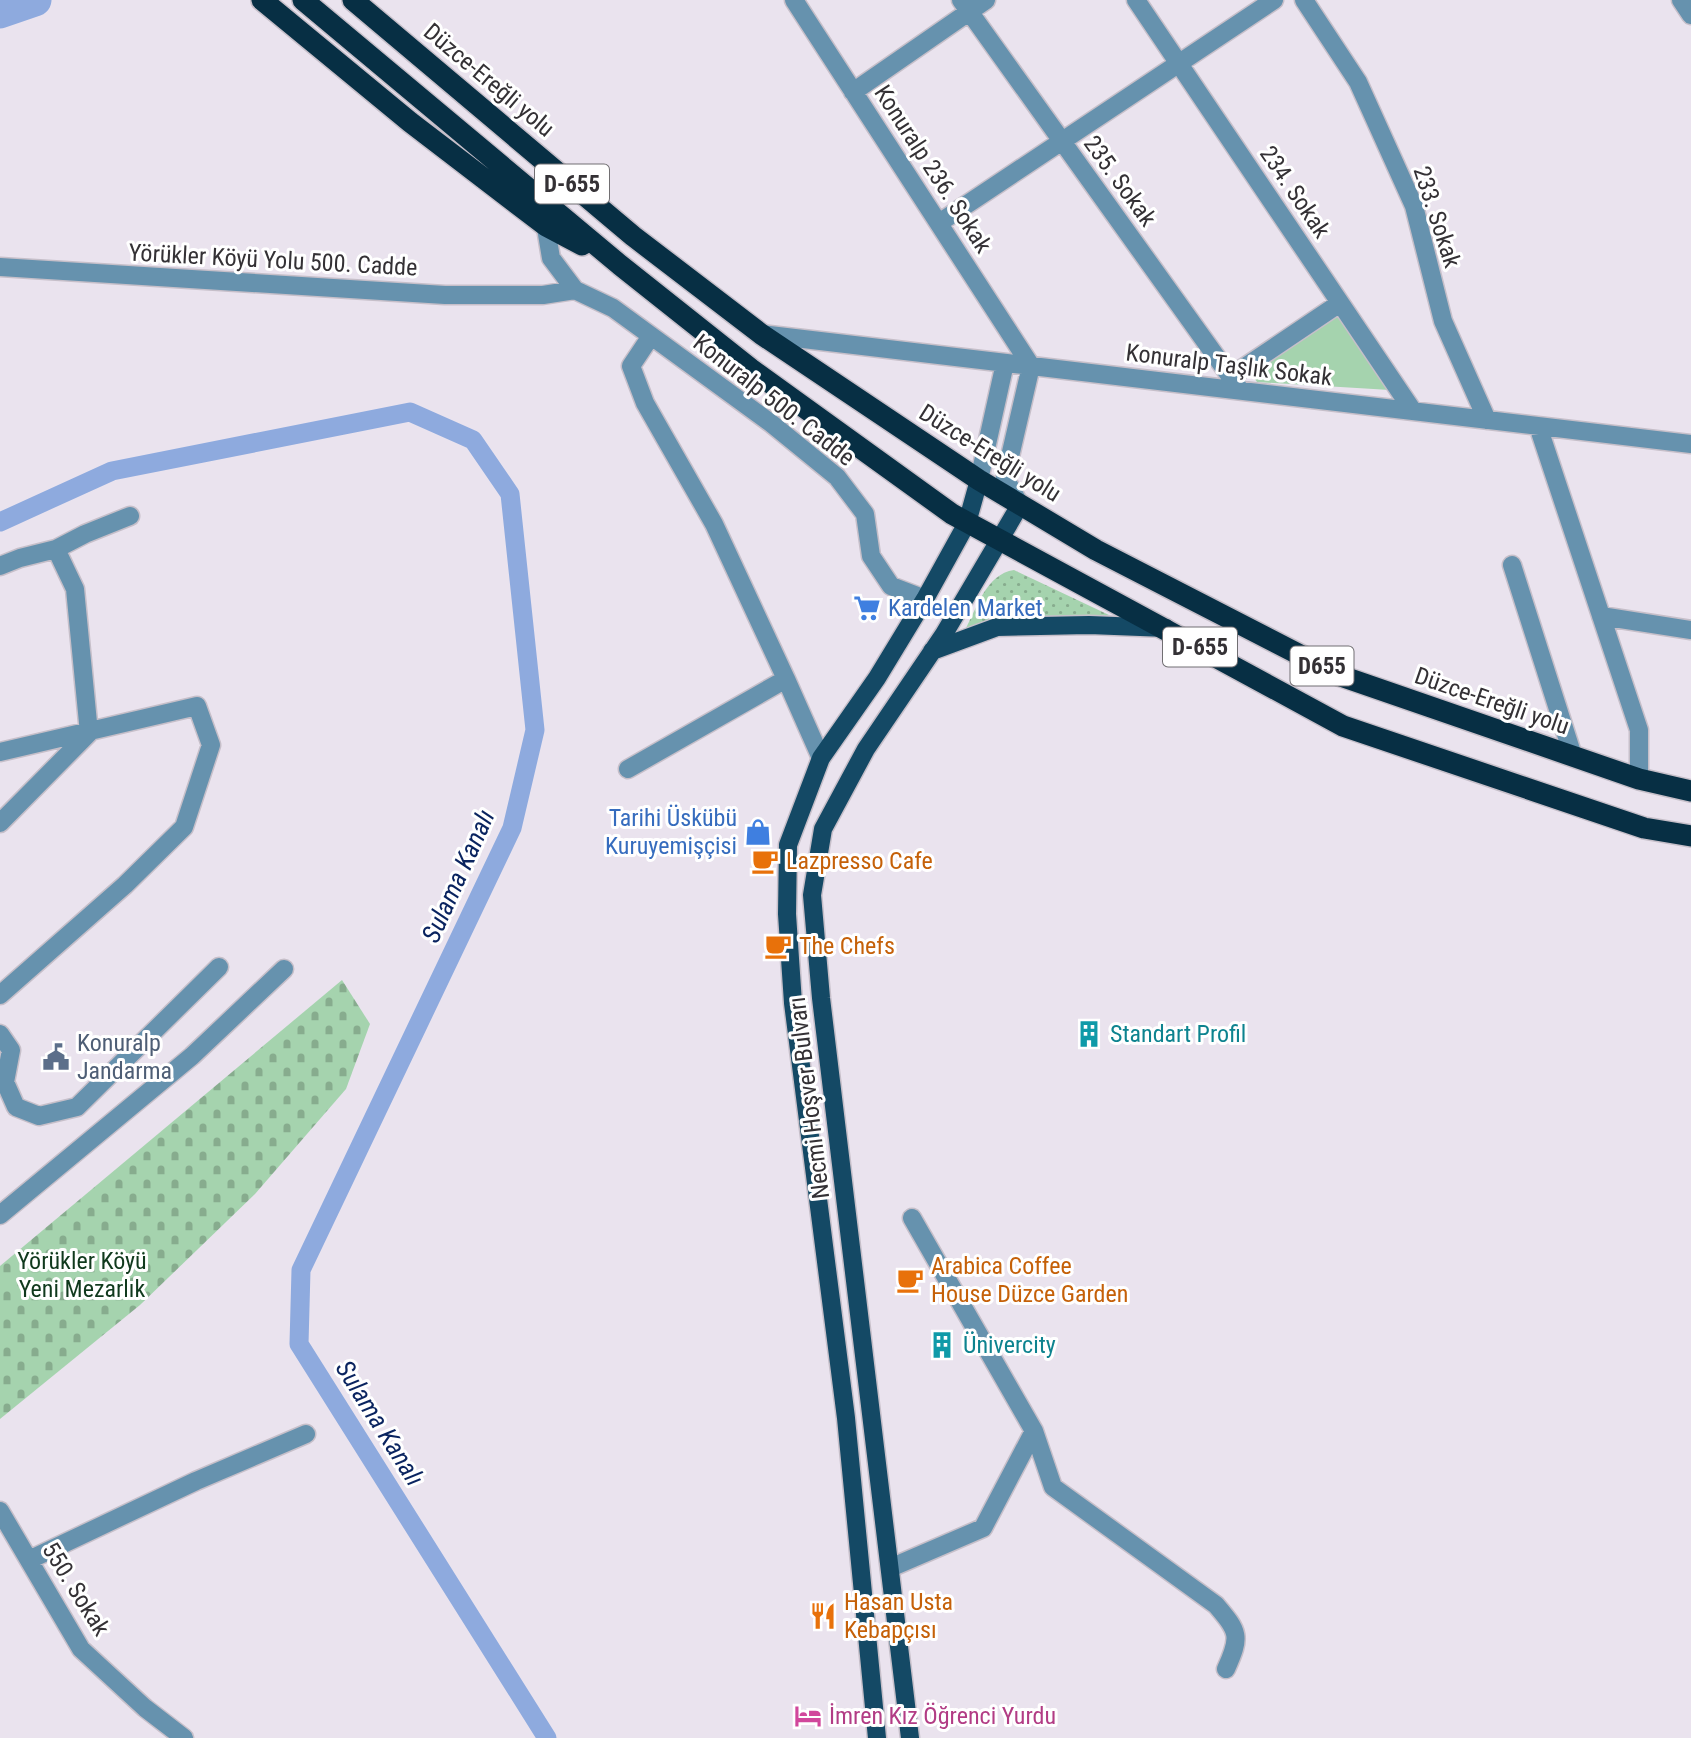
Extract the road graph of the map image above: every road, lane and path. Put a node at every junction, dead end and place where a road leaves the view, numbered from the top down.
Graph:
1 (262, 0) edge
2 (303, 0) edge
3 (353, 0) edge
4 (794, 0) edge
5 (986, 0) edge
6 (1136, 0) edge
7 (1274, 0) edge
8 (1304, 0) edge
9 (1681, 0) edge
10 (964, 6) edge
11 (1691, 15) edge
12 (1178, 62) junction
13 (853, 92) junction
14 (1060, 141) junction
15 (541, 199) junction
16 (939, 223) junction
17 (545, 226) junction
18 (620, 265) junction
19 (0, 267) edge
20 (575, 290) junction
21 (1340, 303) junction
22 (761, 334) junction
23 (651, 336) junction
24 (1005, 363) junction
25 (1031, 366) junction
26 (1235, 384) junction
27 (1413, 411) junction
28 (1487, 420) junction
29 (1538, 426) junction
30 (1691, 444) edge
31 (979, 480) junction
32 (1020, 505) junction
33 (130, 516) dead end
34 (967, 523) junction
35 (1001, 542) junction
36 (56, 550) junction
37 (1512, 565) dead end
38 (0, 566) edge
39 (925, 599) junction
40 (1601, 616) junction
41 (1167, 628) junction
42 (1691, 630) edge
43 (932, 651) junction
44 (786, 679) junction
45 (89, 733) junction
46 (0, 752) edge
47 (1573, 756) junction
48 (821, 758) junction
49 (628, 769) dead end
50 (1639, 779) junction
51 (1691, 791) edge
52 (0, 823) edge
53 (1691, 836) edge
54 (219, 967) dead end
55 (284, 969) dead end
56 (0, 995) edge
57 (0, 1034) edge
58 (0, 1216) edge
59 (912, 1218) dead end
60 (1034, 1431) junction
61 (306, 1434) dead end
62 (0, 1511) edge
63 (29, 1560) junction
64 (890, 1568) junction
65 (1226, 1669) dead end
66 (184, 1738) edge
67 (877, 1738) edge
68 (910, 1738) edge

1 - 17 highway
2 - 15 highway
3 - 22 highway, Düzce-Ereğli yolu / D-655
4 - 13 street, Konuralp 236. Sokak
5 - 10 street
6 - 12 street, 234. Sokak
7 - 12 street
8 - 28 street, 233. Sokak
9 - 11 street
10 - 13 street
10 - 14 street, 235. Sokak
12 - 14 street
12 - 21 street, 234. Sokak
13 - 16 street, Konuralp 236. Sokak
14 - 16 street
14 - 26 street, 235. Sokak
15 - 17 street
15 - 18 highway
16 - 25 street, Konuralp 236. Sokak
17 - 18 highway
17 - 20 street
18 - 34 highway, D-655
19 - 20 street, Yörükler Köyü Yolu 500. Cadde
20 - 23 street, Konuralp 500. Cadde
21 - 26 street
21 - 27 street, 234. Sokak
22 - 24 street, Konuralp Taşlık Sokak
22 - 31 highway, Düzce-Ereğli yolu / D-655
23 - 39 street, Konuralp 500. Cadde
23 - 44 street
24 - 25 street, Konuralp Taşlık Sokak
24 - 31 street
25 - 26 street, Konuralp Taşlık Sokak
25 - 32 street
26 - 27 street, Konuralp Taşlık Sokak
27 - 28 street, Konuralp Taşlık Sokak
28 - 29 street, Konuralp Taşlık Sokak
29 - 30 street, Konuralp Taşlık Sokak
29 - 40 street
31 - 32 highway, Düzce-Ereğli yolu / D655
31 - 34 main road, Necmi Hoşver Bulvarı
32 - 35 main road, Necmi Hoşver Bulvarı
32 - 47 highway, Düzce-Ereğli yolu / D655
33 - 36 street
34 - 35 highway, D-655
34 - 39 main road, Necmi Hoşver Bulvarı
35 - 41 highway, D-655
35 - 43 main road, Necmi Hoşver Bulvarı
36 - 38 street
36 - 45 street
37 - 47 street
39 - 48 main road, Necmi Hoşver Bulvarı
40 - 42 street
40 - 50 street
41 - 43 main road
41 - 53 highway, D-655
43 - 64 main road, Necmi Hoşver Bulvarı
44 - 48 street
44 - 49 street
45 - 46 street
45 - 52 street
45 - 56 street
47 - 50 highway, Düzce-Ereğli yolu / D655
48 - 67 main road, Necmi Hoşver Bulvarı
50 - 51 highway, Düzce-Ereğli yolu / D655
54 - 57 street
55 - 58 street
59 - 60 street
60 - 64 street
60 - 65 street
61 - 63 street
62 - 63 street, 550. Sokak
63 - 66 street, 550. Sokak
64 - 68 main road, Necmi Hoşver Bulvarı

